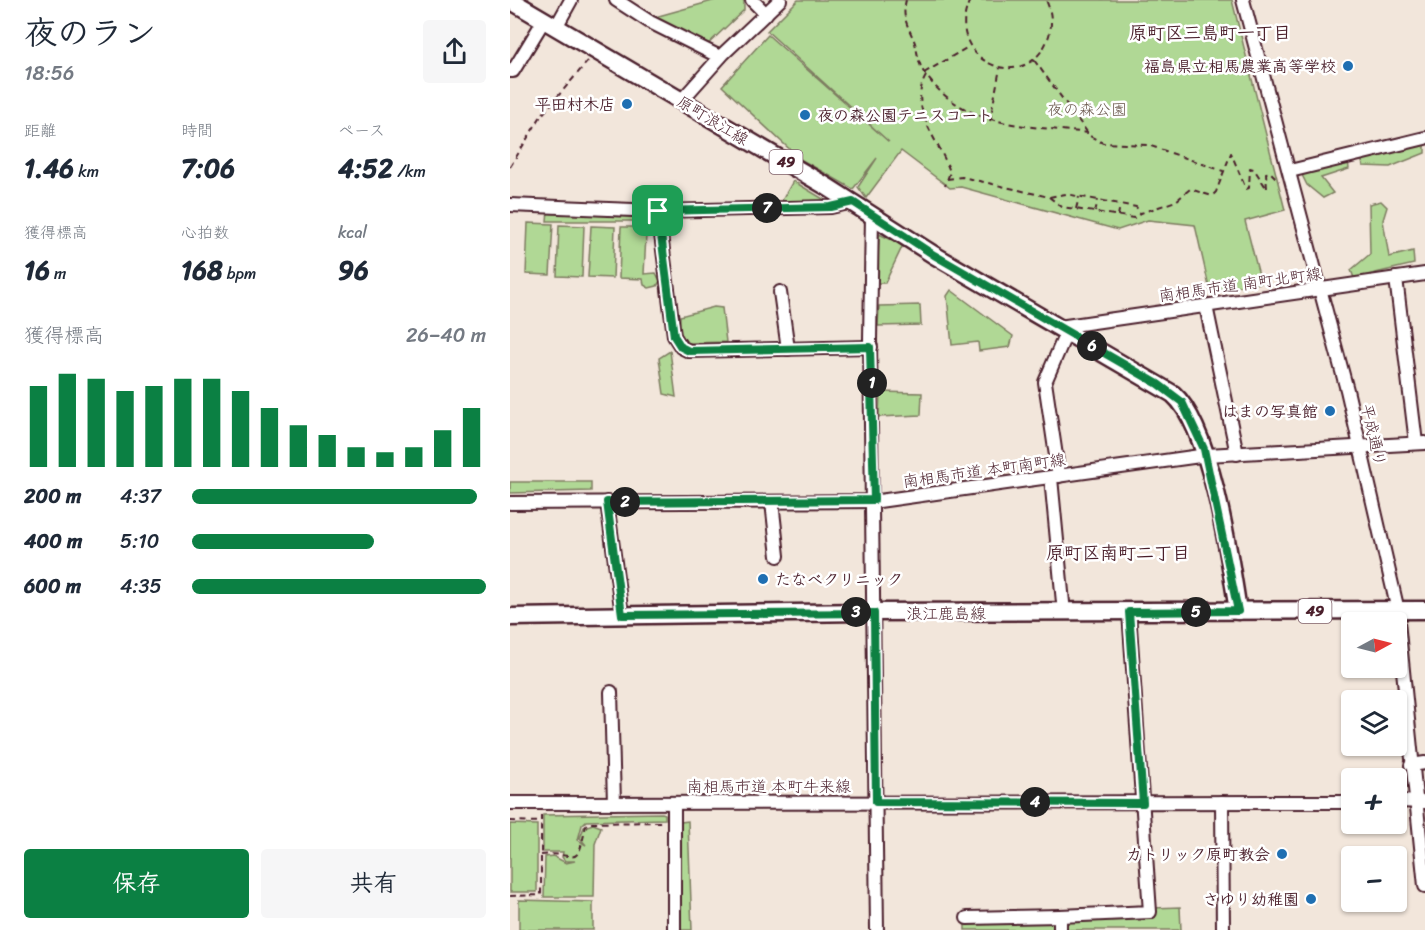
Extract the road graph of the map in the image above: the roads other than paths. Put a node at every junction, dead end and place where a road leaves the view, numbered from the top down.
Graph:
1 (510, 0) edge
2 (571, 0) edge
3 (616, 0) edge
4 (752, 0) edge
5 (780, 0) edge
6 (1243, 0) edge
7 (765, 14) junction
8 (550, 24) junction
9 (720, 57) junction
10 (510, 71) edge
11 (681, 101) junction
12 (1425, 138) edge
13 (1290, 171) junction
14 (853, 202) junction
15 (510, 205) edge
16 (658, 211) junction
17 (872, 214) junction
18 (1425, 274) edge
19 (1396, 278) junction
20 (1321, 289) junction
21 (780, 292) dead end
22 (1206, 306) junction
23 (1063, 329) junction
24 (870, 347) junction
25 (788, 349) junction
26 (1421, 443) edge
27 (1360, 447) junction
28 (1237, 454) junction
29 (1207, 455) junction
30 (1055, 477) junction
31 (874, 500) junction
32 (510, 502) edge
33 (607, 502) junction
34 (772, 502) junction
35 (778, 556) dead end
36 (1395, 610) junction
37 (1425, 610) edge
38 (1238, 611) junction
39 (1129, 612) junction
40 (874, 613) junction
41 (1064, 613) junction
42 (622, 615) junction
43 (510, 616) edge
44 (611, 692) dead end
45 (1425, 763) edge
46 (1411, 765) junction
47 (876, 802) junction
48 (1222, 802) junction
49 (1341, 802) edge
50 (1420, 802) edge
51 (510, 803) edge
52 (614, 803) junction
53 (1143, 803) junction
54 (674, 804) junction
55 (1425, 886) edge
56 (1060, 916) junction
57 (967, 918) dead end
58 (674, 930) edge
59 (877, 930) edge
60 (1060, 930) edge
61 (1223, 930) edge

1 - 8 main road, 原町浪江線 / 49
2 - 8 street
3 - 9 street
4 - 7 street
5 - 7 street
6 - 13 street, 平成通り
7 - 9 street
8 - 10 street
8 - 11 main road, 原町浪江線 / 49
9 - 11 street
11 - 14 main road, 原町浪江線 / 49
12 - 13 street
13 - 20 street, 平成通り
14 - 16 street
14 - 17 main road, 原町浪江線 / 49
15 - 16 street
16 - 25 street
17 - 23 main road, 原町浪江線 / 49
17 - 24 street
18 - 19 street, 南相馬市道 南町北町線
19 - 20 street, 南相馬市道 南町北町線
19 - 26 street
20 - 22 street, 南相馬市道 南町北町線
20 - 27 street, 平成通り
21 - 25 street
22 - 23 street, 南相馬市道 南町北町線
22 - 28 street
23 - 29 main road, 原町浪江線 / 49
23 - 30 street
24 - 25 street
24 - 31 street
26 - 27 street, 南相馬市道 本町南町線
27 - 28 street, 南相馬市道 本町南町線
27 - 36 street, 平成通り
28 - 29 street, 南相馬市道 本町南町線
29 - 30 street, 南相馬市道 本町南町線
29 - 38 main road, 原町浪江線 / 49
30 - 31 street, 南相馬市道 本町南町線
30 - 41 street
31 - 34 street, 南相馬市道 本町南町線
31 - 40 street
32 - 33 street, 南相馬市道 本町南町線
33 - 34 street, 南相馬市道 本町南町線
33 - 42 street
34 - 35 street
36 - 37 main road, 49
36 - 38 main road, 49
36 - 46 street, 平成通り
38 - 39 main road, 浪江鹿島線
39 - 41 main road, 浪江鹿島線
39 - 53 street
40 - 41 main road, 浪江鹿島線
40 - 42 main road, 浪江鹿島線
40 - 47 street
42 - 43 main road, 浪江鹿島線
44 - 52 street
45 - 46 street
46 - 50 street, 平成通り
47 - 53 street, 南相馬市道 本町牛来線
47 - 54 street, 南相馬市道 本町牛来線
47 - 59 street
48 - 49 street, 南相馬市道 本町牛来線
48 - 53 street, 南相馬市道 本町牛来線
48 - 61 street
50 - 55 street, 平成通り
51 - 52 street, 南相馬市道 本町牛来線
52 - 54 street, 南相馬市道 本町牛来線
53 - 56 street
54 - 58 street
56 - 57 street
56 - 60 street

